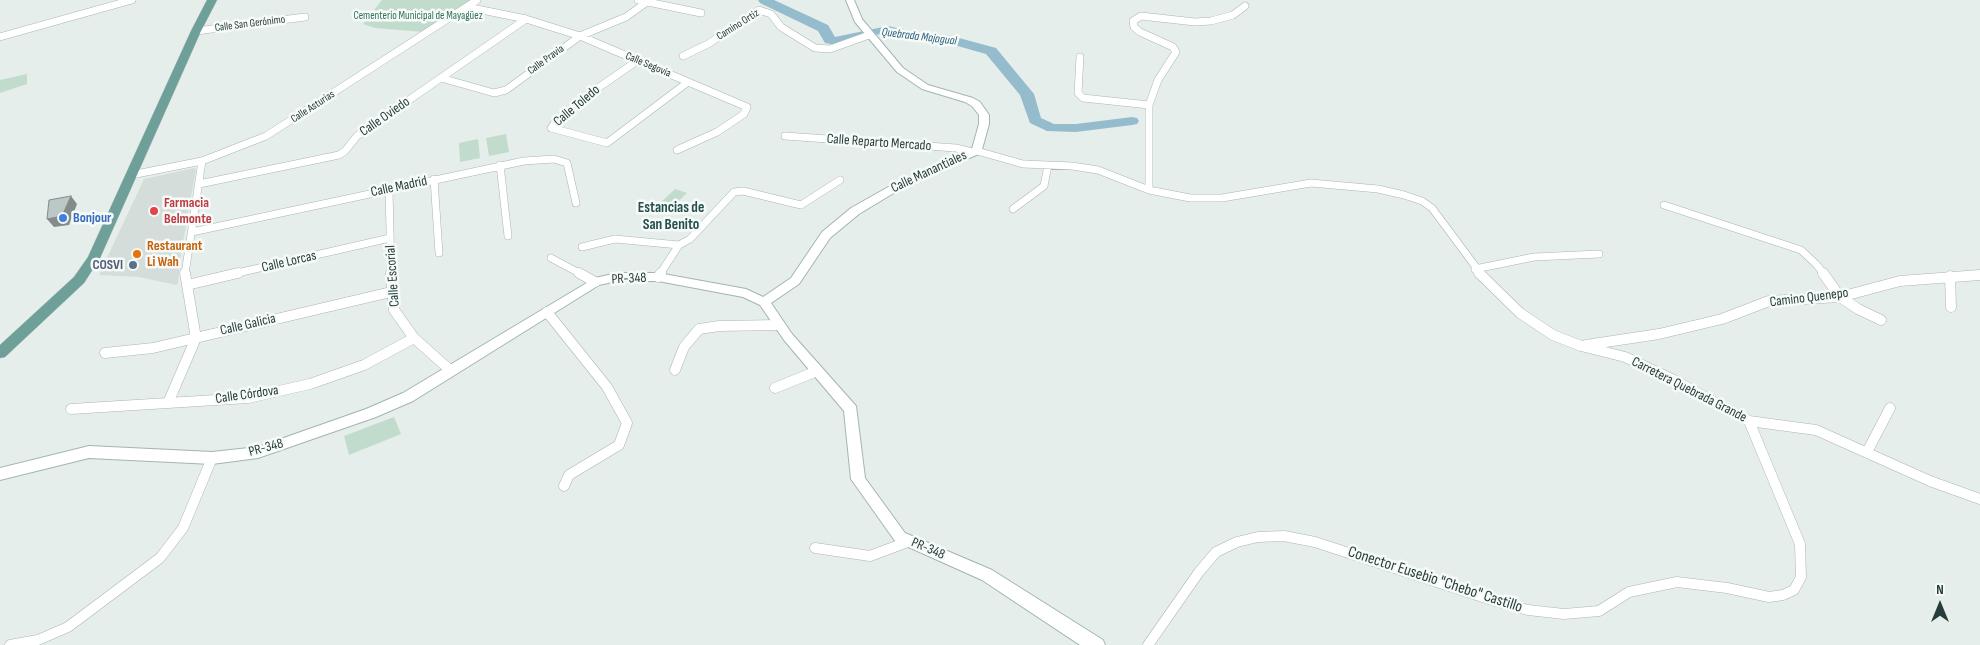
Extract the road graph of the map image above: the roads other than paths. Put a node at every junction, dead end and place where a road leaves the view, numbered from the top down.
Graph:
1 (132, 0) edge
2 (212, 0) edge
3 (477, 0) edge
4 (638, 0) edge
5 (850, 0) edge
6 (647, 2) junction
7 (1244, 6) dead end
8 (467, 7) junction
9 (701, 12) dead end
10 (305, 17) dead end
11 (526, 19) junction
12 (196, 31) junction
13 (869, 35) junction
14 (580, 36) junction
15 (0, 37) edge
16 (683, 56) dead end
17 (1080, 57) dead end
18 (637, 61) junction
19 (441, 78) junction
20 (688, 82) junction
21 (1149, 105) junction
22 (785, 136) dead end
23 (678, 150) dead end
24 (975, 151) junction
25 (202, 161) junction
26 (500, 165) junction
27 (1048, 165) junction
28 (131, 175) junction
29 (434, 179) junction
30 (840, 180) dead end
31 (199, 184) junction
32 (389, 189) junction
33 (1149, 190) junction
34 (576, 203) dead end
35 (1664, 205) dead end
36 (1013, 209) dead end
37 (192, 232) junction
38 (508, 236) dead end
39 (390, 238) junction
40 (679, 246) junction
41 (582, 247) dead end
42 (439, 253) dead end
43 (1599, 254) dead end
44 (551, 258) dead end
45 (1474, 269) junction
46 (1980, 275) edge
47 (1950, 276) junction
48 (658, 277) junction
49 (595, 282) junction
50 (187, 285) junction
51 (391, 292) junction
52 (1840, 297) junction
53 (764, 302) junction
54 (1951, 307) dead end
55 (547, 312) junction
56 (1881, 320) dead end
57 (778, 325) junction
58 (196, 338) junction
59 (414, 338) junction
60 (1581, 346) junction
61 (0, 353) edge
62 (105, 353) dead end
63 (450, 370) junction
64 (676, 370) dead end
65 (817, 370) junction
66 (775, 388) dead end
67 (168, 403) junction
68 (1890, 408) dead end
69 (71, 409) dead end
70 (1749, 421) junction
71 (1867, 452) junction
72 (212, 458) junction
73 (0, 474) edge
74 (564, 486) dead end
75 (1980, 499) edge
76 (910, 541) junction
77 (816, 548) dead end
78 (10, 645) edge
79 (1097, 645) edge
80 (1148, 645) edge

1 - 15 street
2 - 12 main road
3 - 8 street, Calle Asturias
4 - 6 street
5 - 13 street, Calle Manantiales
6 - 9 street
6 - 14 street, Calle Pravia
7 - 21 street
8 - 11 street, Calle Segovia
8 - 25 street, Calle Asturias
10 - 12 street, Calle San Gerónimo
11 - 14 street, Calle Segovia
11 - 19 street, Calle Oviedo
12 - 28 main road
13 - 16 street, Camino Ortiz
13 - 24 street, Calle Manantiales
14 - 18 street, Calle Segovia
14 - 19 street, Calle Pravia
17 - 21 street
18 - 20 street, Calle Segovia
18 - 20 street, Calle Toledo
19 - 31 street, Calle Oviedo
20 - 23 street, Calle Segovia
21 - 33 street
22 - 24 street, Calle Reparto Mercado
24 - 27 street, Carretera Quebrada Grande
24 - 53 street, Calle Manantiales
25 - 28 street, Calle Asturias
25 - 31 street
26 - 29 street, Calle Madrid
26 - 34 street, Calle Madrid
26 - 38 street
27 - 33 street, Carretera Quebrada Grande
27 - 36 street
28 - 61 main road
29 - 32 street, Calle Madrid
29 - 42 street
30 - 40 street
31 - 37 street
32 - 37 street, Calle Madrid
32 - 39 street, Calle Escorial
33 - 45 street, Carretera Quebrada Grande
35 - 52 street
37 - 50 street
39 - 50 street, Calle Lorcas
39 - 51 street, Calle Escorial
40 - 41 street
40 - 48 street
43 - 45 street
44 - 49 street
45 - 60 street, Carretera Quebrada Grande
46 - 47 street, Camino Quenepo
47 - 52 street, Camino Quenepo
47 - 54 street
48 - 49 street, PR-348 / PR-348
48 - 53 street, PR-348 / PR-348
49 - 55 street, PR-348 / PR-348
50 - 58 street
51 - 58 street, Calle Galicia
51 - 59 street, Calle Escorial
52 - 56 street
52 - 60 street, Camino Quenepo
53 - 57 street, PR-348 / PR-348
55 - 63 street, PR-348 / PR-348
55 - 74 street
57 - 64 street
57 - 65 street, PR-348 / PR-348
58 - 62 street, Calle Galicia
58 - 67 street
59 - 63 street, Calle Escorial
59 - 67 street, Calle Córdova
60 - 70 street, Carretera Quebrada Grande
63 - 72 street, PR-348 / PR-348
65 - 66 street
65 - 76 street, PR-348 / PR-348
67 - 69 street, Calle Córdova
68 - 71 street
70 - 71 street, Carretera Quebrada Grande
70 - 80 street, Conector Eusebio "Chebo" Castillo
71 - 75 street, Carretera Quebrada Grande
72 - 73 street, PR-348 / PR-348
72 - 78 street
76 - 77 street
76 - 79 street, PR-348 / PR-348

